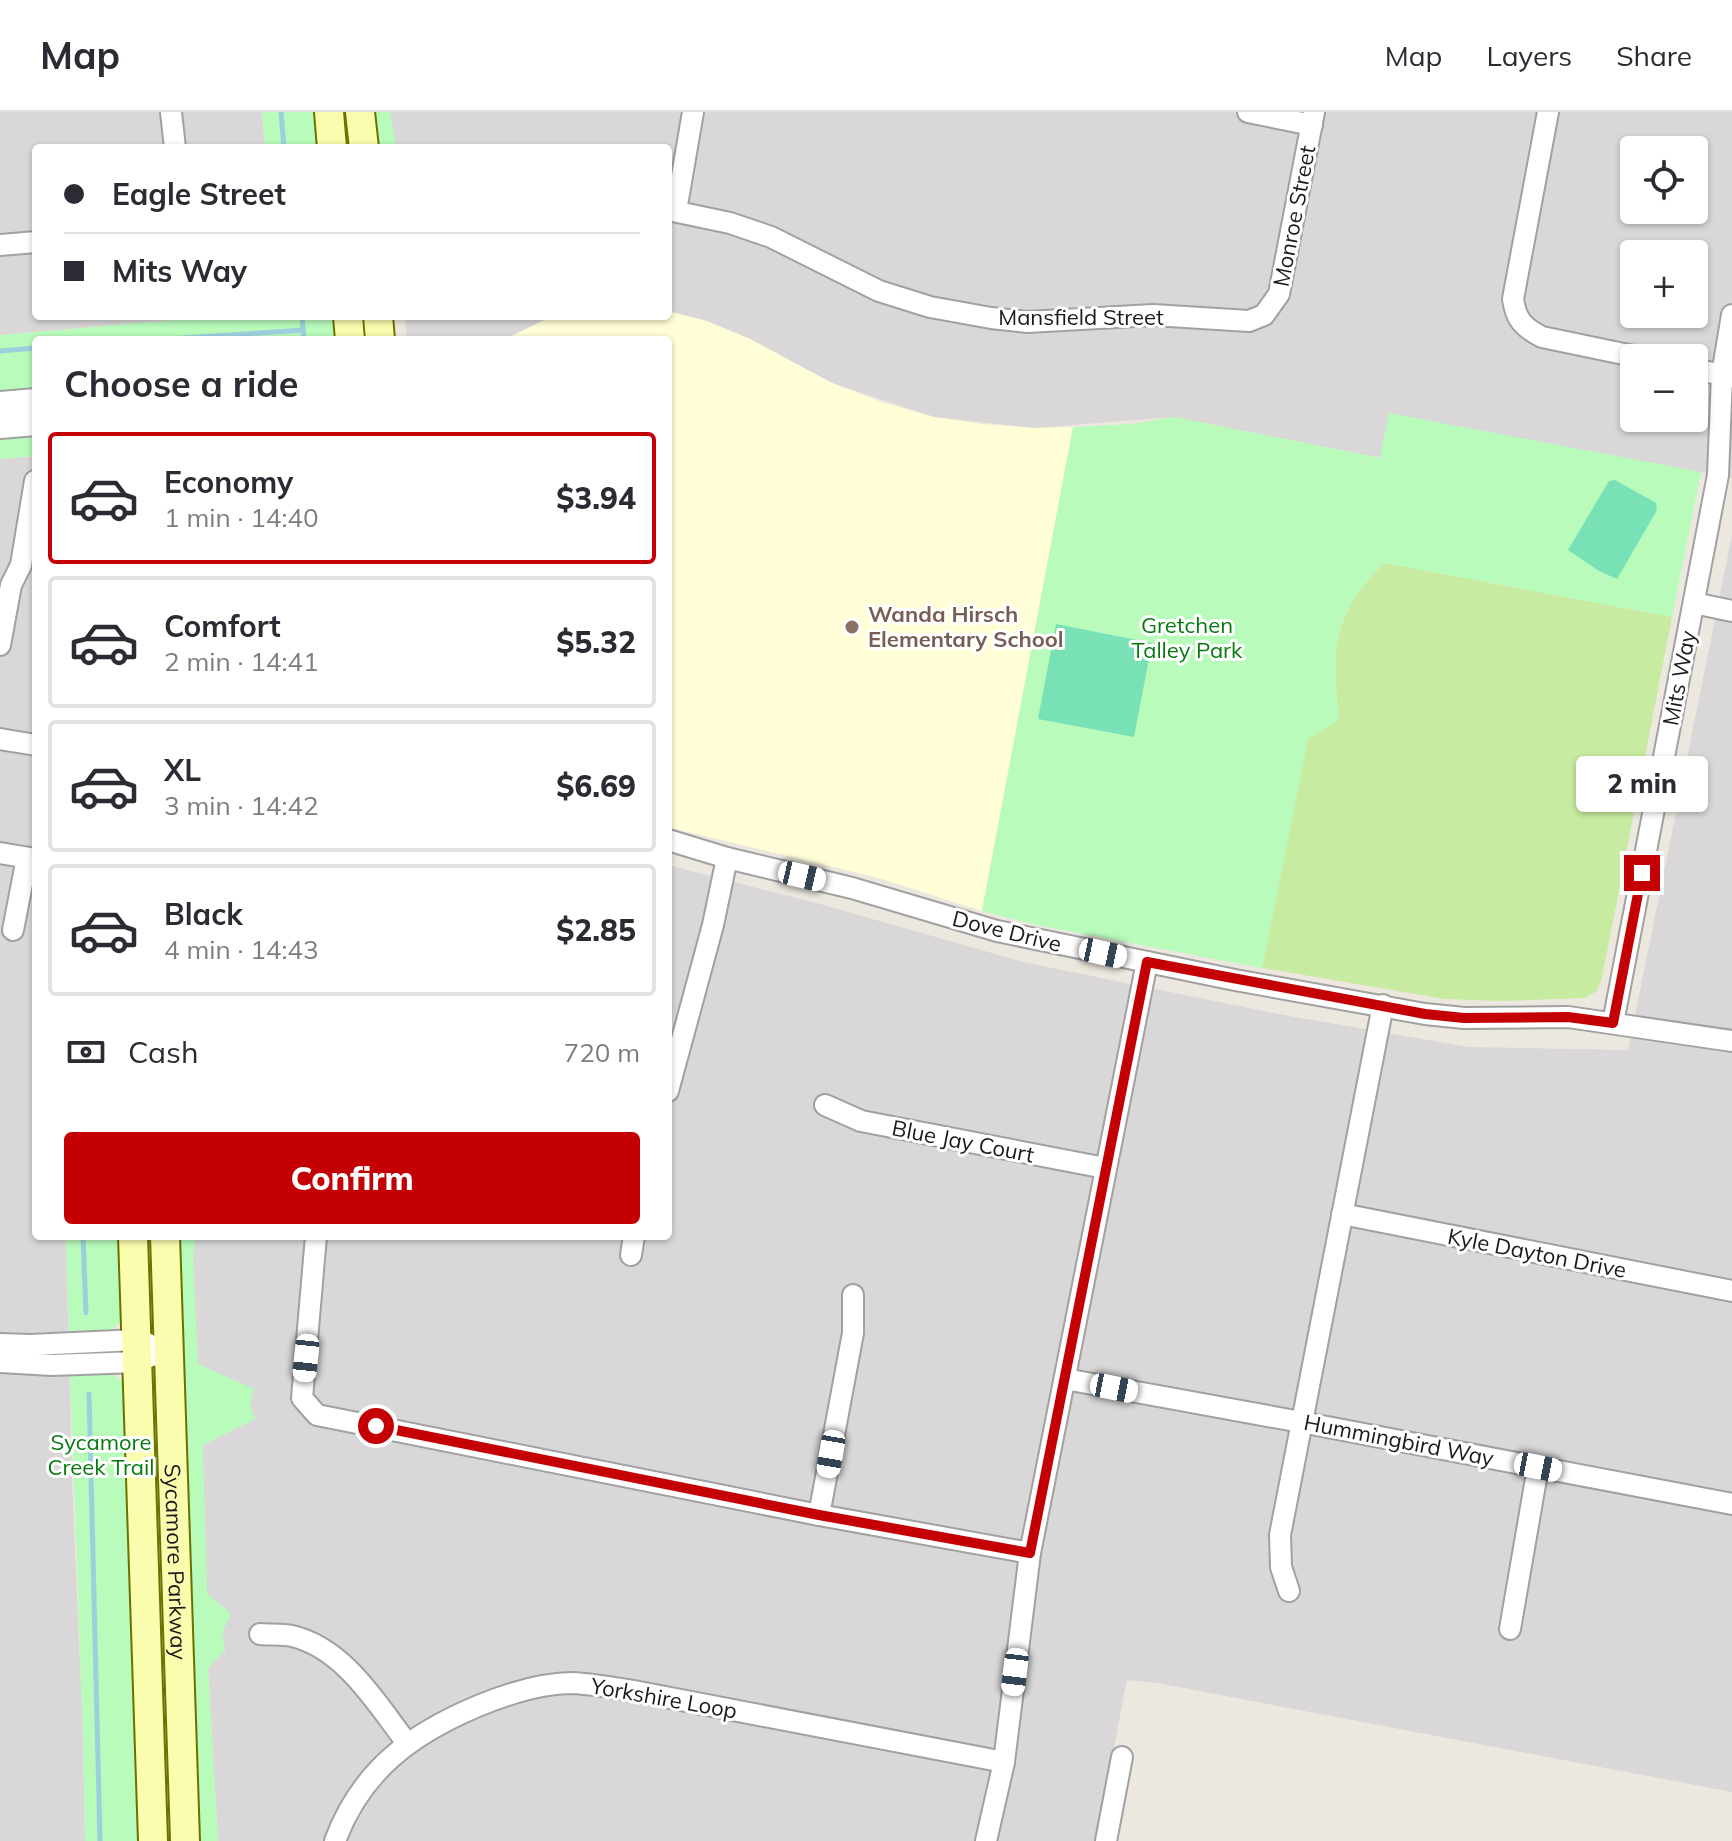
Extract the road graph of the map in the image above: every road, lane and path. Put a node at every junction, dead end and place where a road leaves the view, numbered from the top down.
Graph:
1 (171, 112) edge
2 (329, 112) edge
3 (360, 112) edge
4 (693, 112) edge
5 (1248, 112) edge
6 (1548, 112) edge
7 (1313, 118) edge
8 (175, 144) edge
9 (332, 144) edge
10 (364, 144) edge
11 (672, 210) edge
12 (32, 242) edge
13 (0, 245) edge
14 (1264, 315) joint
15 (1732, 315) edge
16 (1620, 353) edge
17 (1727, 376) edge
18 (32, 401) edge
19 (0, 404) edge
20 (32, 423) edge
21 (0, 426) edge
22 (32, 523) edge
23 (28, 566) edge
24 (1694, 603) junction
25 (1732, 611) edge
26 (1, 631) edge
27 (0, 739) edge
28 (32, 744) edge
29 (672, 841) edge
30 (0, 853) edge
31 (31, 858) edge
32 (727, 858) junction
33 (13, 930) dead end
34 (1147, 962) junction
35 (1383, 1005) junction
36 (1613, 1023) junction
37 (1732, 1041) edge
38 (672, 1063) edge
39 (825, 1105) dead end
40 (1105, 1168) junction
41 (1342, 1214) junction
42 (133, 1240) edge
43 (165, 1240) edge
44 (316, 1240) edge
45 (1732, 1291) edge
46 (853, 1295) dead end
47 (0, 1344) edge
48 (168, 1349) junction
49 (137, 1351) junction
50 (0, 1362) edge
51 (1065, 1379) junction
52 (1301, 1422) junction
53 (1538, 1467) junction
54 (1732, 1504) edge
55 (819, 1515) junction
56 (1030, 1553) junction
57 (1289, 1591) dead end
58 (1510, 1629) dead end
59 (260, 1634) dead end
60 (407, 1743) junction
61 (1122, 1757) dead end
62 (1004, 1762) junction
63 (153, 1841) edge
64 (185, 1841) edge
65 (335, 1841) edge
66 (986, 1841) edge
67 (1106, 1841) edge

1 - 8 street
2 - 9 main road
3 - 10 main road
4 - 11 street
5 - 7 street
6 - 16 street
7 - 14 street, Monroe Street
11 - 14 street, Mansfield Street
12 - 13 street
15 - 17 street, Mits Way
17 - 24 street, Mits Way
18 - 19 street
20 - 21 street
22 - 23 street
23 - 26 street
24 - 25 street
24 - 36 street, Mits Way
27 - 28 street
29 - 32 street, Dove Drive
30 - 31 street
31 - 33 street
32 - 34 street, Dove Drive
32 - 38 street
34 - 35 street, Dove Drive
34 - 40 street
35 - 36 street, Dove Drive
35 - 41 street
36 - 37 street, Dove Drive
39 - 40 street, Blue Jay Court
40 - 51 street
41 - 45 street, Kyle Dayton Drive
41 - 52 street
42 - 49 main road, Sycamore Parkway
43 - 48 main road, Sycamore Parkway
44 - 55 street
46 - 55 street
47 - 49 street
48 - 49 street
48 - 64 main road, Sycamore Parkway
49 - 50 street
49 - 63 main road, Sycamore Parkway
51 - 52 street, Hummingbird Way
51 - 56 street
52 - 53 street, Hummingbird Way
52 - 57 street
53 - 54 street, Hummingbird Way
53 - 58 street
55 - 56 street
56 - 62 street
59 - 60 street
60 - 62 street, Yorkshire Loop
60 - 65 street, Yorkshire Loop
61 - 67 street
62 - 66 street

